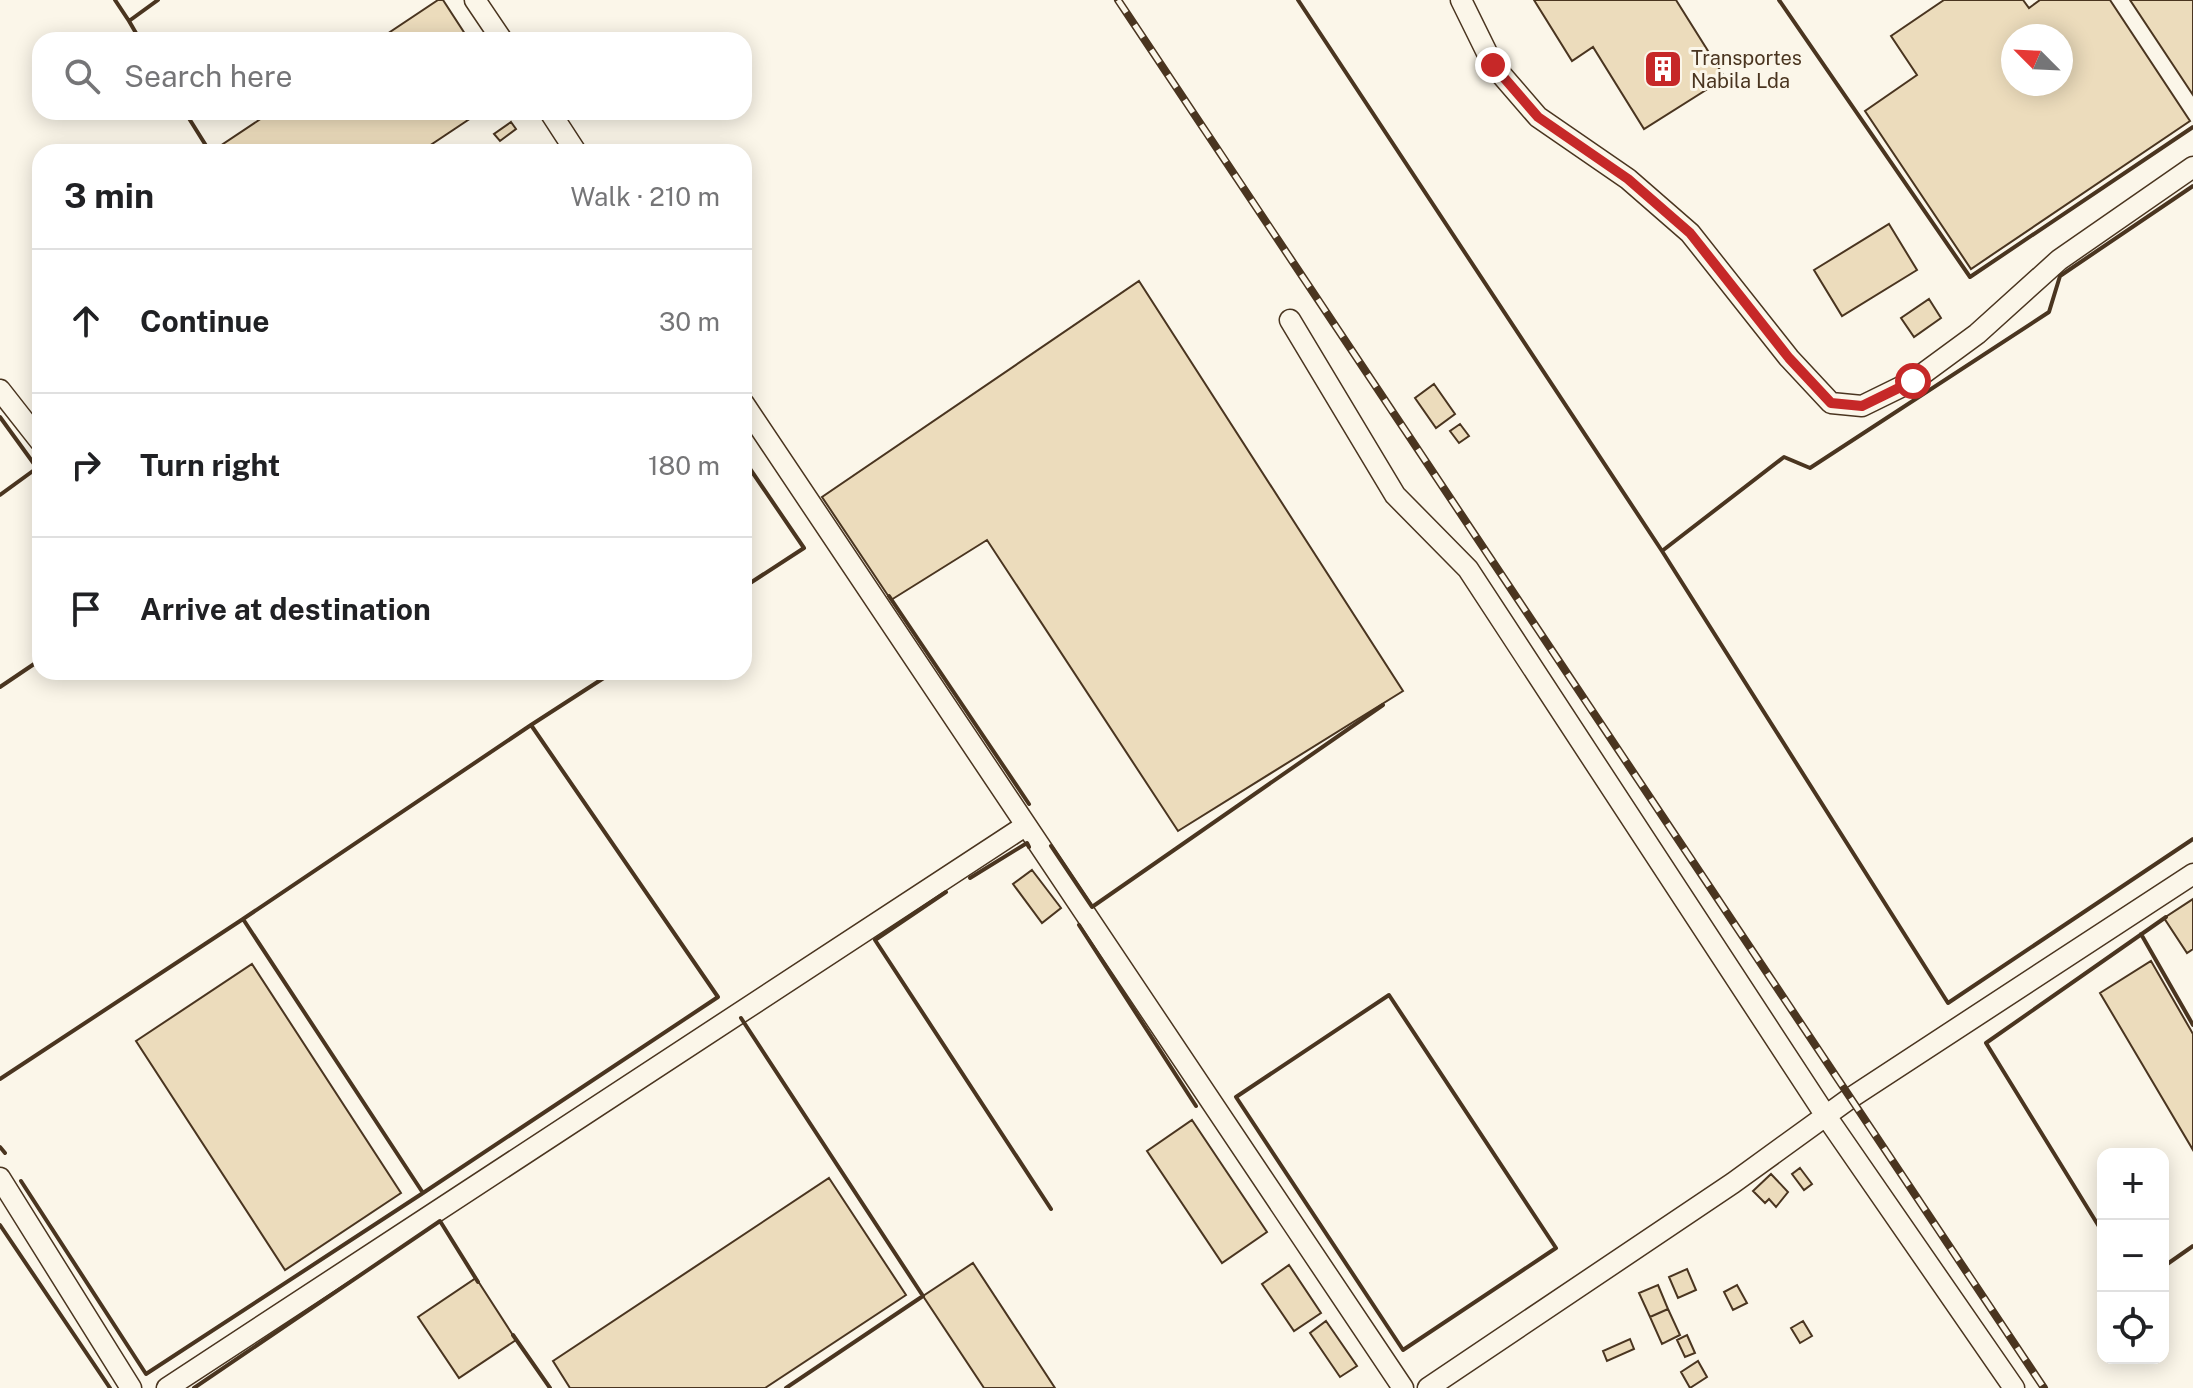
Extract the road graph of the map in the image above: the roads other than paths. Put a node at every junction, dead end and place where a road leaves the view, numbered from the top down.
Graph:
1 (475, 0) edge
2 (1461, 0) edge
3 (497, 32) edge
4 (555, 120) edge
5 (571, 144) edge
6 (2193, 167) edge
7 (1290, 320) dead end
8 (0, 390) edge
9 (752, 416) edge
10 (32, 431) edge
11 (1025, 826) junction
12 (2193, 874) edge
13 (1826, 1116) junction
14 (0, 1178) edge
15 (131, 1388) edge
16 (167, 1388) edge
17 (1403, 1388) edge
18 (1428, 1388) edge
19 (2014, 1388) edge

1 - 3 street
2 - 6 street
4 - 5 street
7 - 13 street
8 - 10 street
9 - 11 street
11 - 16 street
11 - 17 street
12 - 13 street
13 - 18 street
13 - 19 street
14 - 15 street

